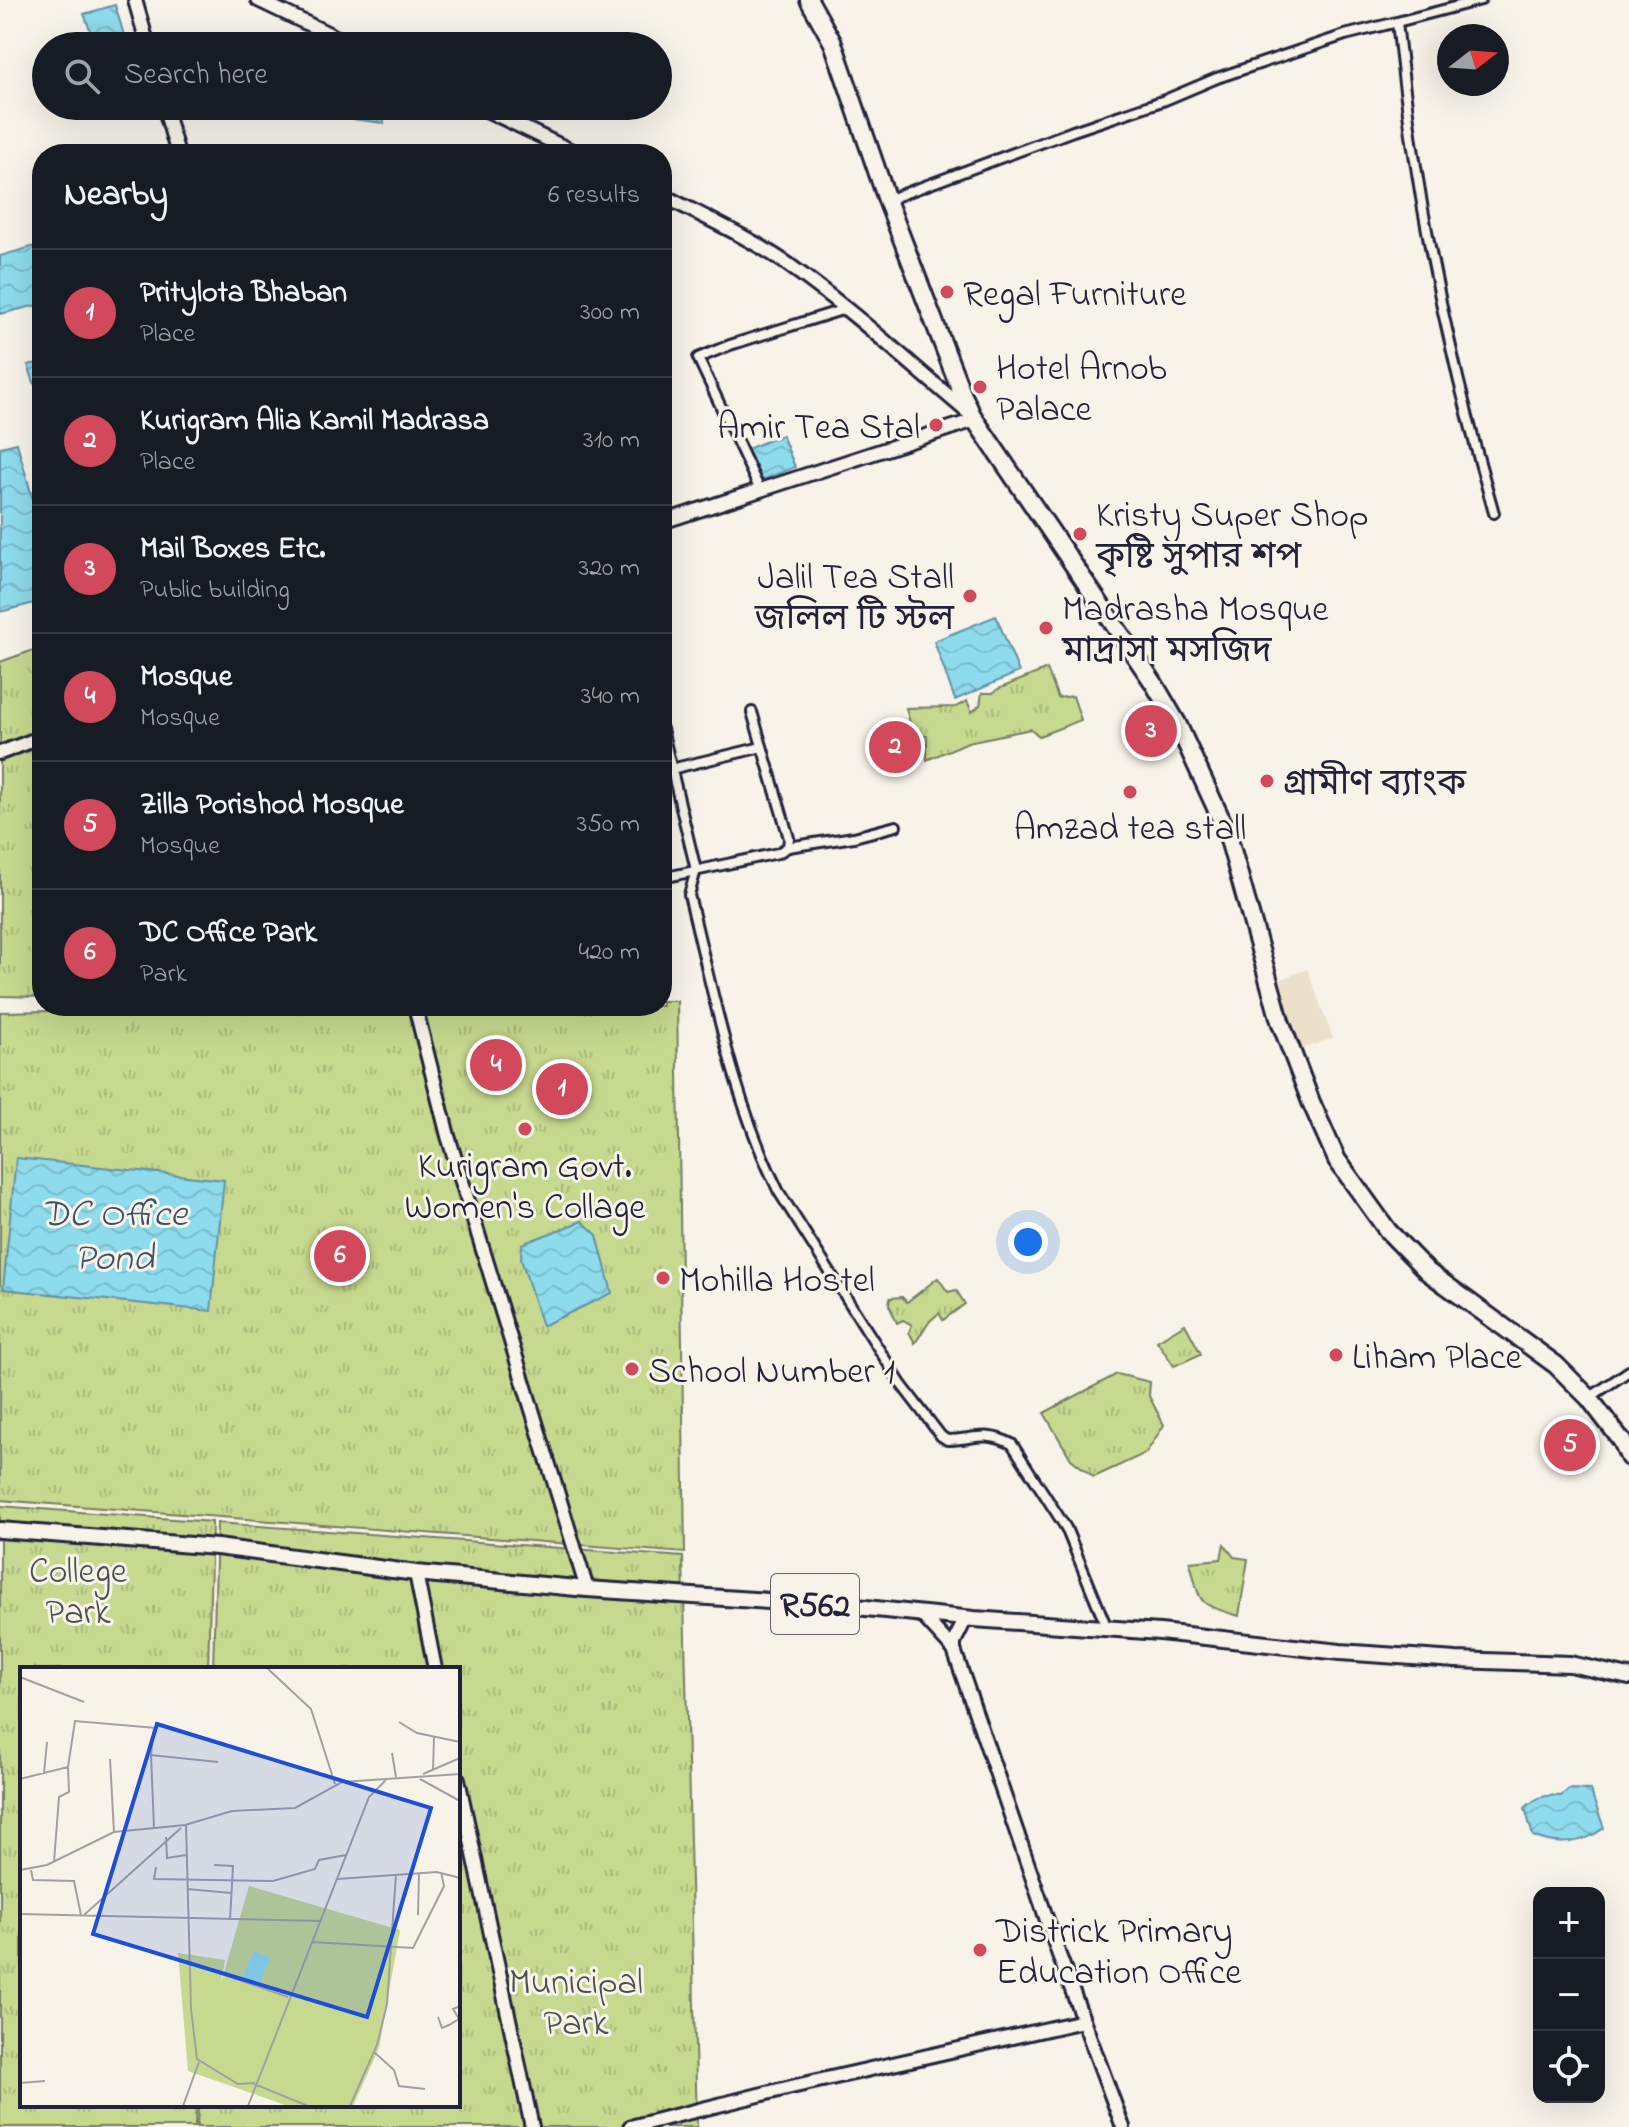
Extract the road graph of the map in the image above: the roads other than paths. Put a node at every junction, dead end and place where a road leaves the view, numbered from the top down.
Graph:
1 (135, 0) edge
2 (258, 0) edge
3 (809, 0) edge
4 (1481, 0) edge
5 (1397, 22) junction
6 (144, 32) edge
7 (325, 32) edge
8 (168, 120) edge
9 (507, 120) edge
10 (175, 144) edge
11 (557, 144) edge
12 (672, 200) edge
13 (887, 200) junction
14 (845, 309) junction
15 (974, 419) junction
16 (759, 488) junction
17 (1494, 513) dead end
18 (672, 518) edge
19 (752, 712) dead end
20 (32, 741) edge
21 (764, 751) junction
22 (0, 753) edge
23 (672, 769) edge
24 (672, 773) edge
25 (896, 826) dead end
26 (788, 847) junction
27 (696, 870) junction
28 (672, 876) edge
29 (418, 1016) edge
30 (1629, 1371) edge
31 (1589, 1398) junction
32 (1629, 1457) edge
33 (0, 1530) edge
34 (416, 1573) junction
35 (587, 1589) junction
36 (921, 1614) junction
37 (966, 1618) junction
38 (1107, 1628) junction
39 (954, 1650) junction
40 (435, 1667) edge
41 (1629, 1677) edge
42 (460, 1788) edge
43 (1083, 2021) junction
44 (532, 2127) edge
45 (630, 2127) edge
46 (1123, 2127) edge

1 - 6 street
2 - 7 street
3 - 13 highway
4 - 5 street
5 - 13 street
5 - 17 street
8 - 10 street
9 - 11 street
12 - 14 street
13 - 15 highway
14 - 15 street
14 - 16 street
15 - 16 street
15 - 31 highway
16 - 18 street
19 - 21 street
20 - 22 street
21 - 23 street
21 - 26 street
24 - 27 street
25 - 26 street
26 - 27 street
27 - 28 street
27 - 38 street
29 - 35 street
30 - 31 street
31 - 32 highway
33 - 34 main road, R562
34 - 35 main road, R562
34 - 40 street
35 - 36 main road, R562
36 - 37 main road, R562
36 - 39 street
37 - 38 main road, R562
37 - 39 street
38 - 41 main road, R562
39 - 43 street
42 - 44 street
43 - 45 street
43 - 46 street

